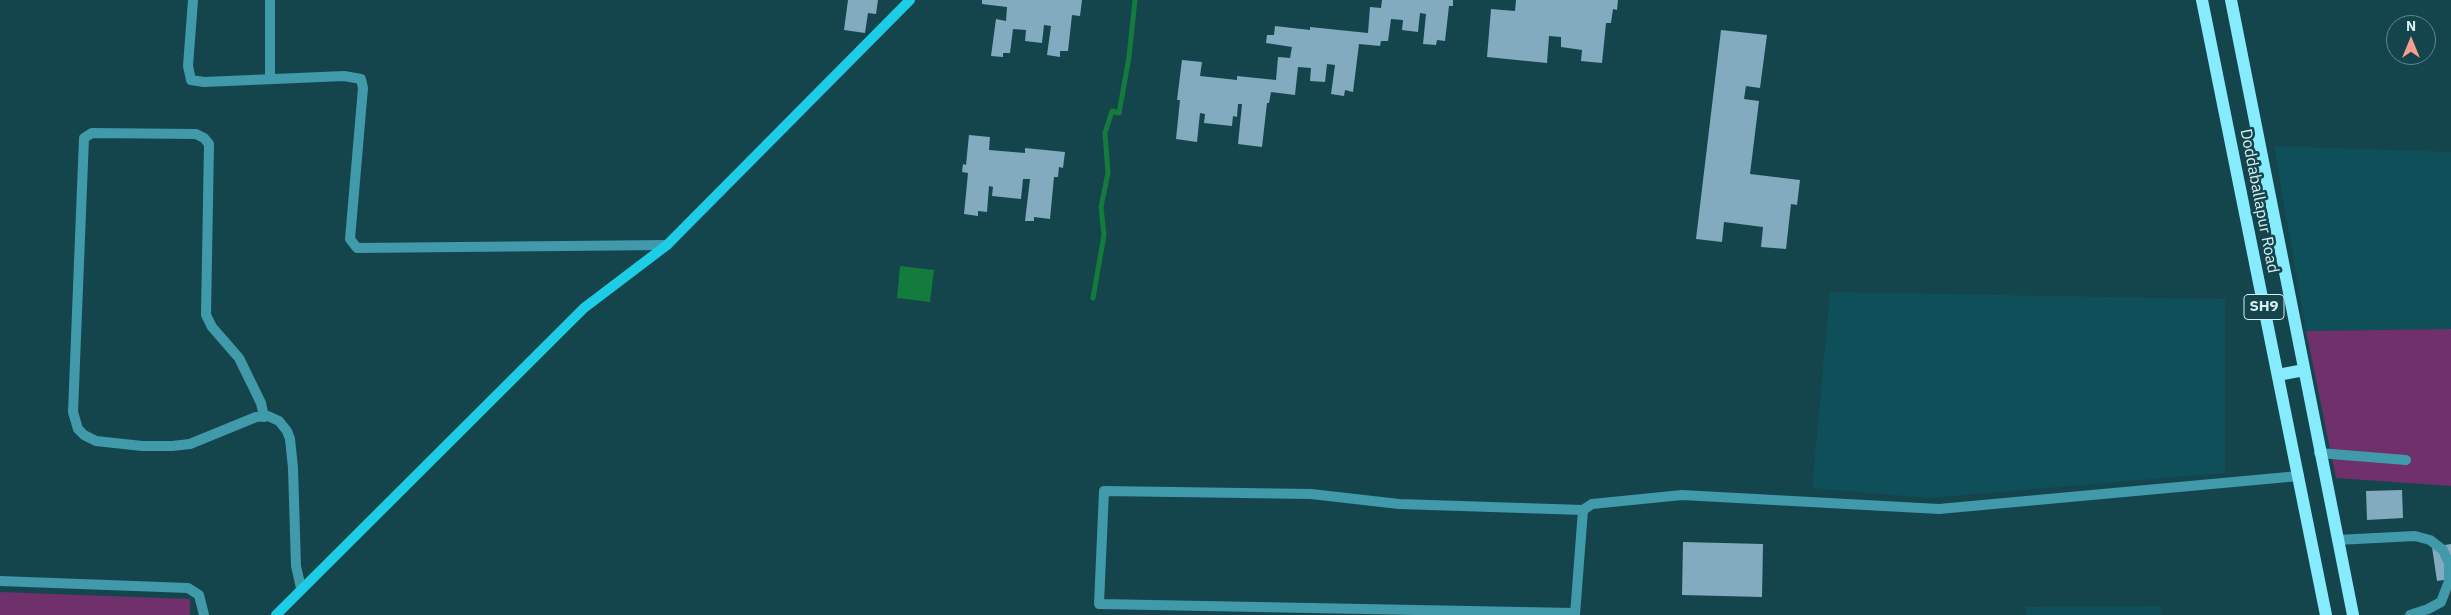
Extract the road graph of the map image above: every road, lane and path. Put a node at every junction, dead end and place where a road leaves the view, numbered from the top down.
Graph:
1 (193, 0) edge
2 (270, 0) edge
3 (910, 0) edge
4 (2202, 0) edge
5 (2231, 0) edge
6 (270, 79) junction
7 (667, 245) junction
8 (2304, 370) junction
9 (2278, 375) junction
10 (264, 416) junction
11 (2320, 453) junction
12 (2406, 460) dead end
13 (2299, 476) junction
14 (1583, 510) junction
15 (2336, 540) junction
16 (0, 581) edge
17 (301, 588) junction
18 (1575, 614) edge
19 (204, 615) edge
20 (276, 615) edge
21 (2326, 615) edge
22 (2352, 615) edge
23 (2410, 615) edge

1 - 6 street
2 - 6 street
3 - 7 main road
4 - 9 main road, Doddaballapur Road / SH9
5 - 8 main road, Doddaballapur Road / SH9
6 - 7 street
7 - 17 main road
8 - 9 main road
8 - 11 main road, Doddaballapur Road / SH9
9 - 13 main road, Doddaballapur Road / SH9
10 - 10 street
10 - 17 street
11 - 12 street
11 - 15 main road, Doddaballapur Road / SH9
13 - 14 street
13 - 21 main road, Doddaballapur Road / SH9
14 - 18 street
14 - 18 street
15 - 22 main road, Doddaballapur Road / SH9
15 - 23 street
16 - 19 street
17 - 20 main road

